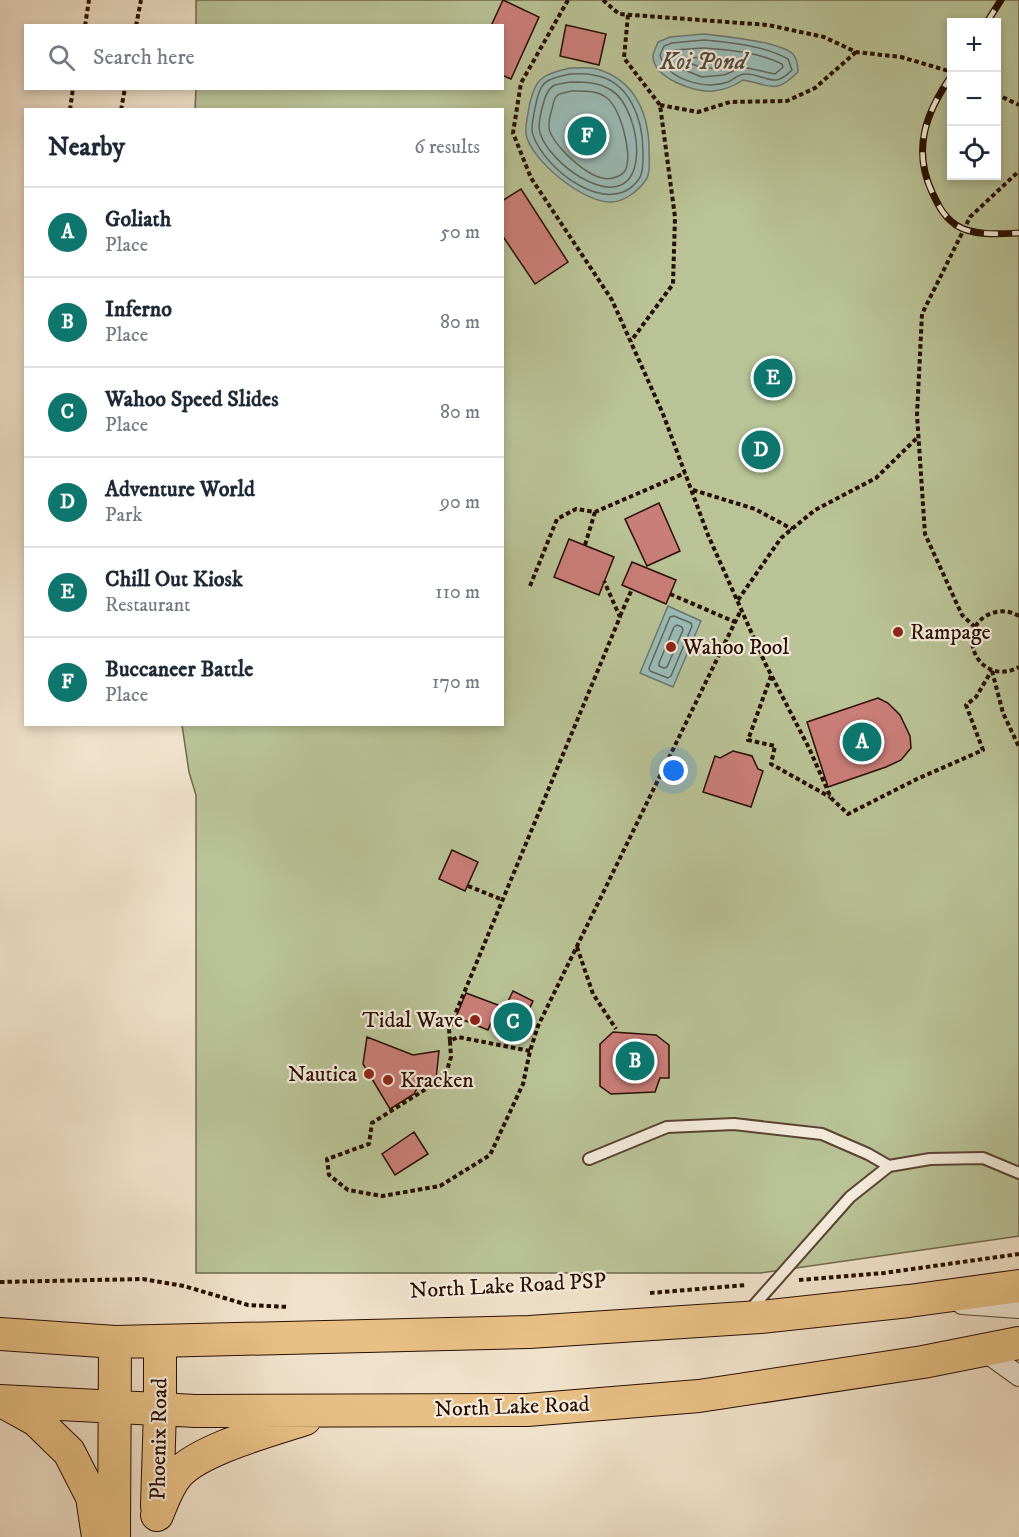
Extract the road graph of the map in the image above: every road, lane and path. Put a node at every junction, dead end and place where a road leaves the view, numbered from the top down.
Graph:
1 (89, 0) edge
2 (141, 0) edge
3 (568, 0) edge
4 (603, 0) edge
5 (628, 15) junction
6 (85, 24) edge
7 (136, 24) edge
8 (856, 52) junction
9 (947, 71) edge
10 (73, 90) edge
11 (125, 90) edge
12 (1001, 96) edge
13 (660, 105) junction
14 (1019, 105) edge
15 (70, 108) edge
16 (121, 108) edge
17 (1019, 171) edge
18 (631, 341) junction
19 (918, 437) junction
20 (685, 472) junction
21 (692, 490) junction
22 (595, 512) junction
23 (792, 529) junction
24 (585, 545) dead end
25 (604, 580) dead end
26 (530, 586) dead end
27 (632, 589) dead end
28 (670, 594) dead end
29 (737, 600) junction
30 (741, 609) junction
31 (1019, 616) edge
32 (620, 617) junction
33 (735, 622) junction
34 (975, 627) junction
35 (1019, 667) edge
36 (992, 670) junction
37 (771, 675) junction
38 (1019, 747) edge
39 (831, 798) junction
40 (468, 886) dead end
41 (503, 900) junction
42 (577, 946) junction
43 (616, 1029) dead end
44 (450, 1041) junction
45 (530, 1051) junction
46 (589, 1159) dead end
47 (889, 1166) junction
48 (1019, 1173) edge
49 (1019, 1254) edge
50 (0, 1282) edge
51 (774, 1282) junction
52 (1019, 1286) edge
53 (646, 1294) dead end
54 (909, 1301) junction
55 (291, 1307) dead end
56 (1019, 1308) edge
57 (743, 1318) junction
58 (0, 1334) edge
59 (115, 1342) junction
60 (160, 1342) junction
61 (1019, 1343) edge
62 (983, 1350) junction
63 (1019, 1376) edge
64 (2, 1401) edge
65 (114, 1407) junction
66 (160, 1410) junction
67 (332, 1410) junction
68 (157, 1526) edge
69 (98, 1537) edge
70 (114, 1537) edge

1 - 6 path
2 - 7 path
3 - 18 path
4 - 5 path
5 - 8 path
5 - 13 path
8 - 9 path
8 - 13 path
10 - 15 path
11 - 16 path
12 - 14 path
13 - 18 path
17 - 19 path
18 - 20 path
19 - 23 path
19 - 34 path
20 - 21 path
20 - 22 path
21 - 23 path
21 - 29 path
22 - 24 path
22 - 26 path
23 - 29 path
25 - 32 path
27 - 32 path
28 - 33 path
29 - 30 path
30 - 33 path
30 - 37 path
31 - 34 path
32 - 41 path
33 - 42 path
34 - 36 path
35 - 36 path
36 - 38 path
36 - 39 path
37 - 39 path
37 - 39 path
40 - 41 path
41 - 44 path
42 - 43 path
42 - 45 path
44 - 45 path
44 - 45 path
46 - 47 lane
47 - 48 lane
47 - 51 lane
49 - 51 path
50 - 55 path
51 - 53 path
51 - 57 lane
52 - 54 main road
54 - 56 street
54 - 57 main road
57 - 60 main road
58 - 59 main road
59 - 60 main road
59 - 65 main road, Phoenix Road
60 - 66 main road, Phoenix Road
61 - 62 main road, North Lake Road
62 - 63 street
62 - 67 main road, North Lake Road
64 - 65 main road, North Lake Road
64 - 69 main road
65 - 66 main road, North Lake Road
65 - 70 main road, Phoenix Road
66 - 67 main road, North Lake Road
66 - 68 main road, Phoenix Road
67 - 68 main road

